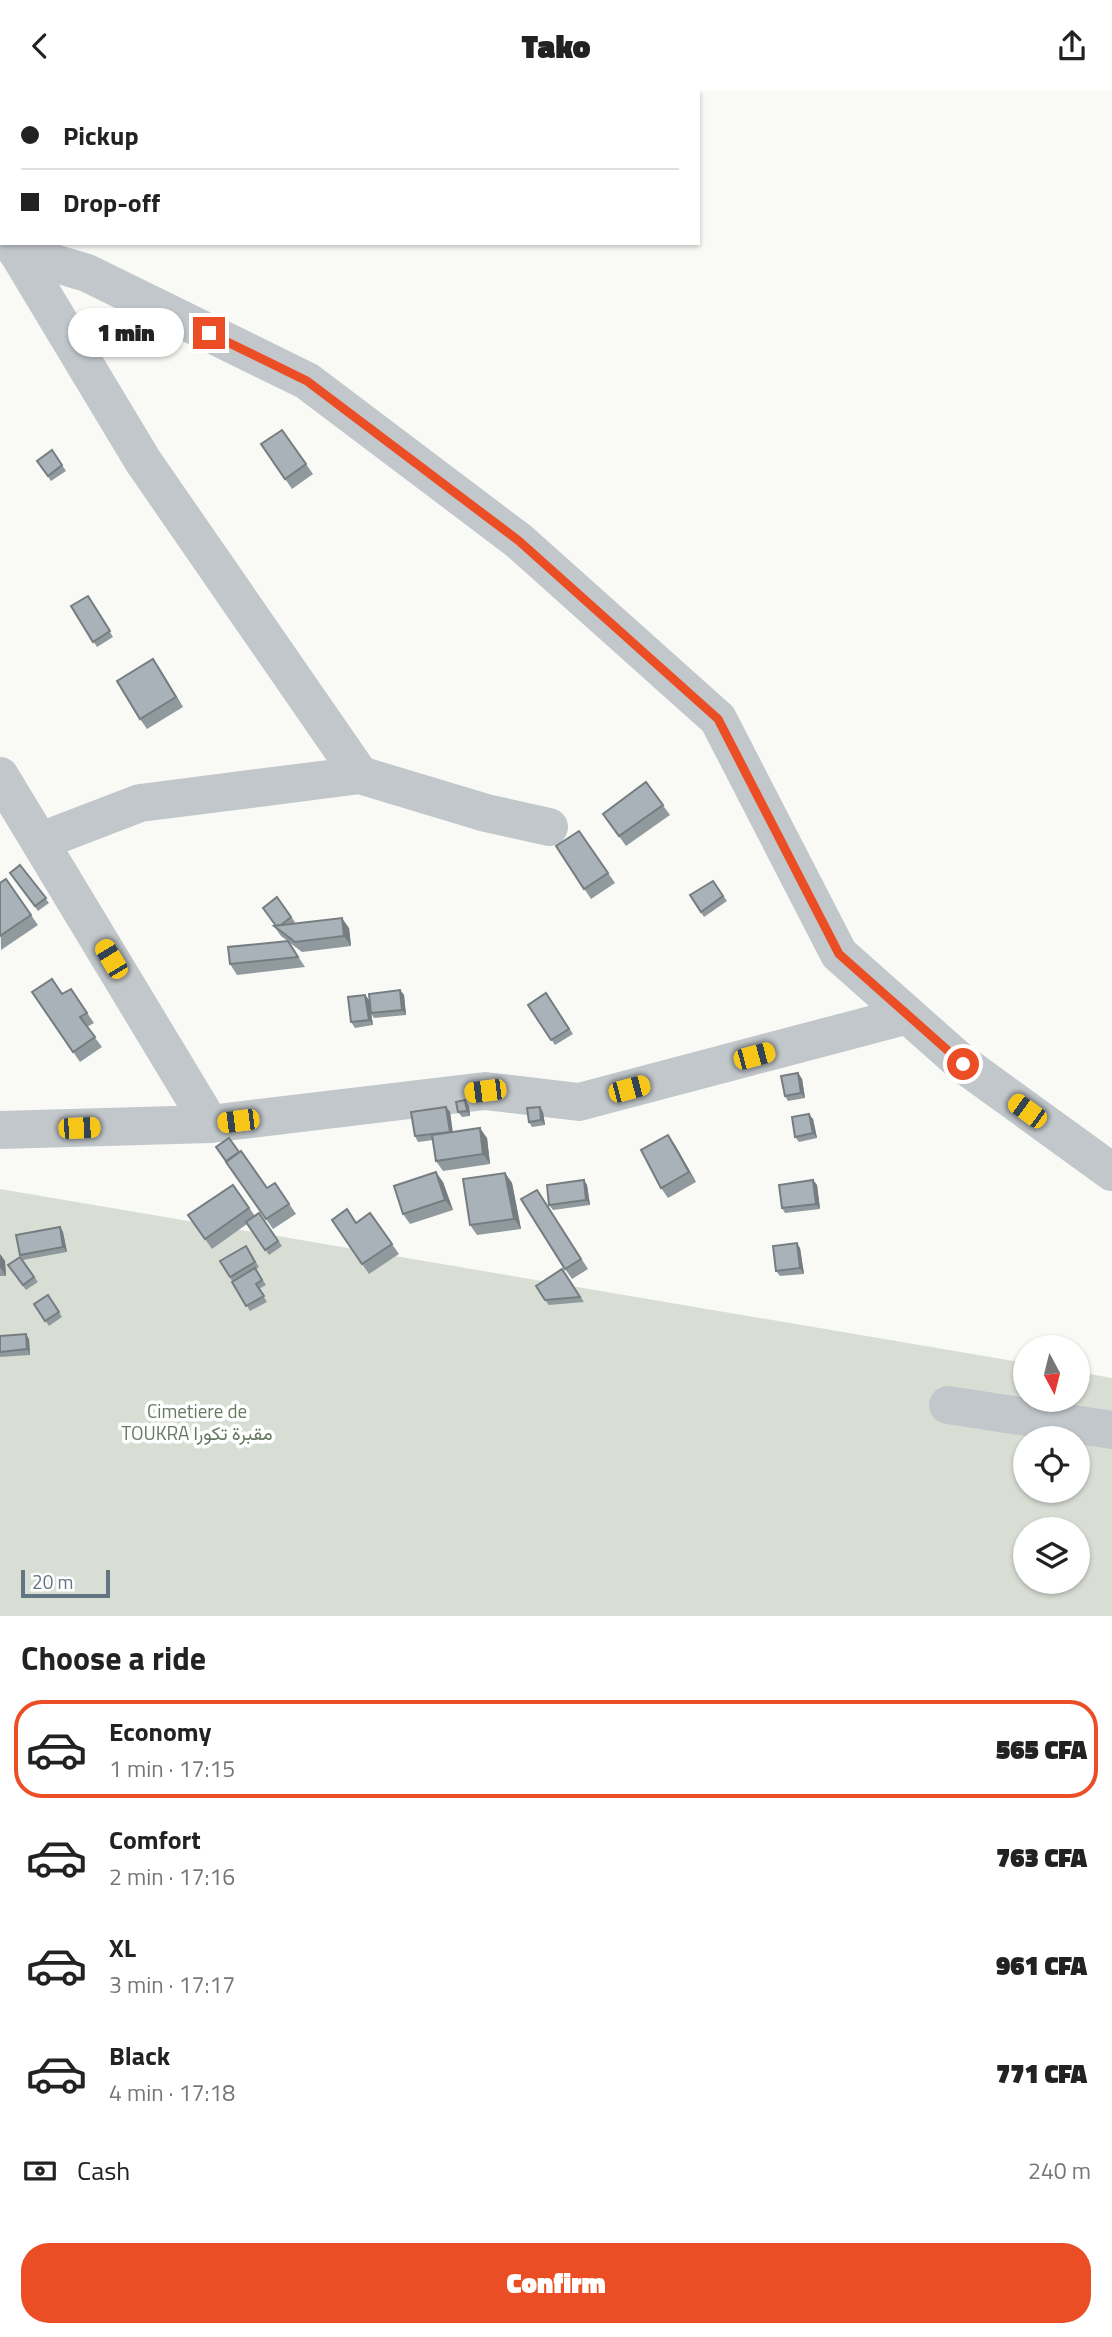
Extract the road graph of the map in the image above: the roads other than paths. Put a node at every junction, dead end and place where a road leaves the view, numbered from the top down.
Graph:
1 (13, 245) edge
2 (26, 245) edge
3 (360, 775) junction
4 (0, 776) edge
5 (549, 827) dead end
6 (41, 841) junction
7 (905, 1016) junction
8 (210, 1124) junction
9 (0, 1130) edge
10 (1112, 1172) edge
11 (948, 1405) dead end
12 (1112, 1430) edge

1 - 3 street
2 - 7 street
3 - 5 street
3 - 6 street
4 - 6 street
6 - 8 street
7 - 8 street
7 - 10 street
8 - 9 street
11 - 12 street

